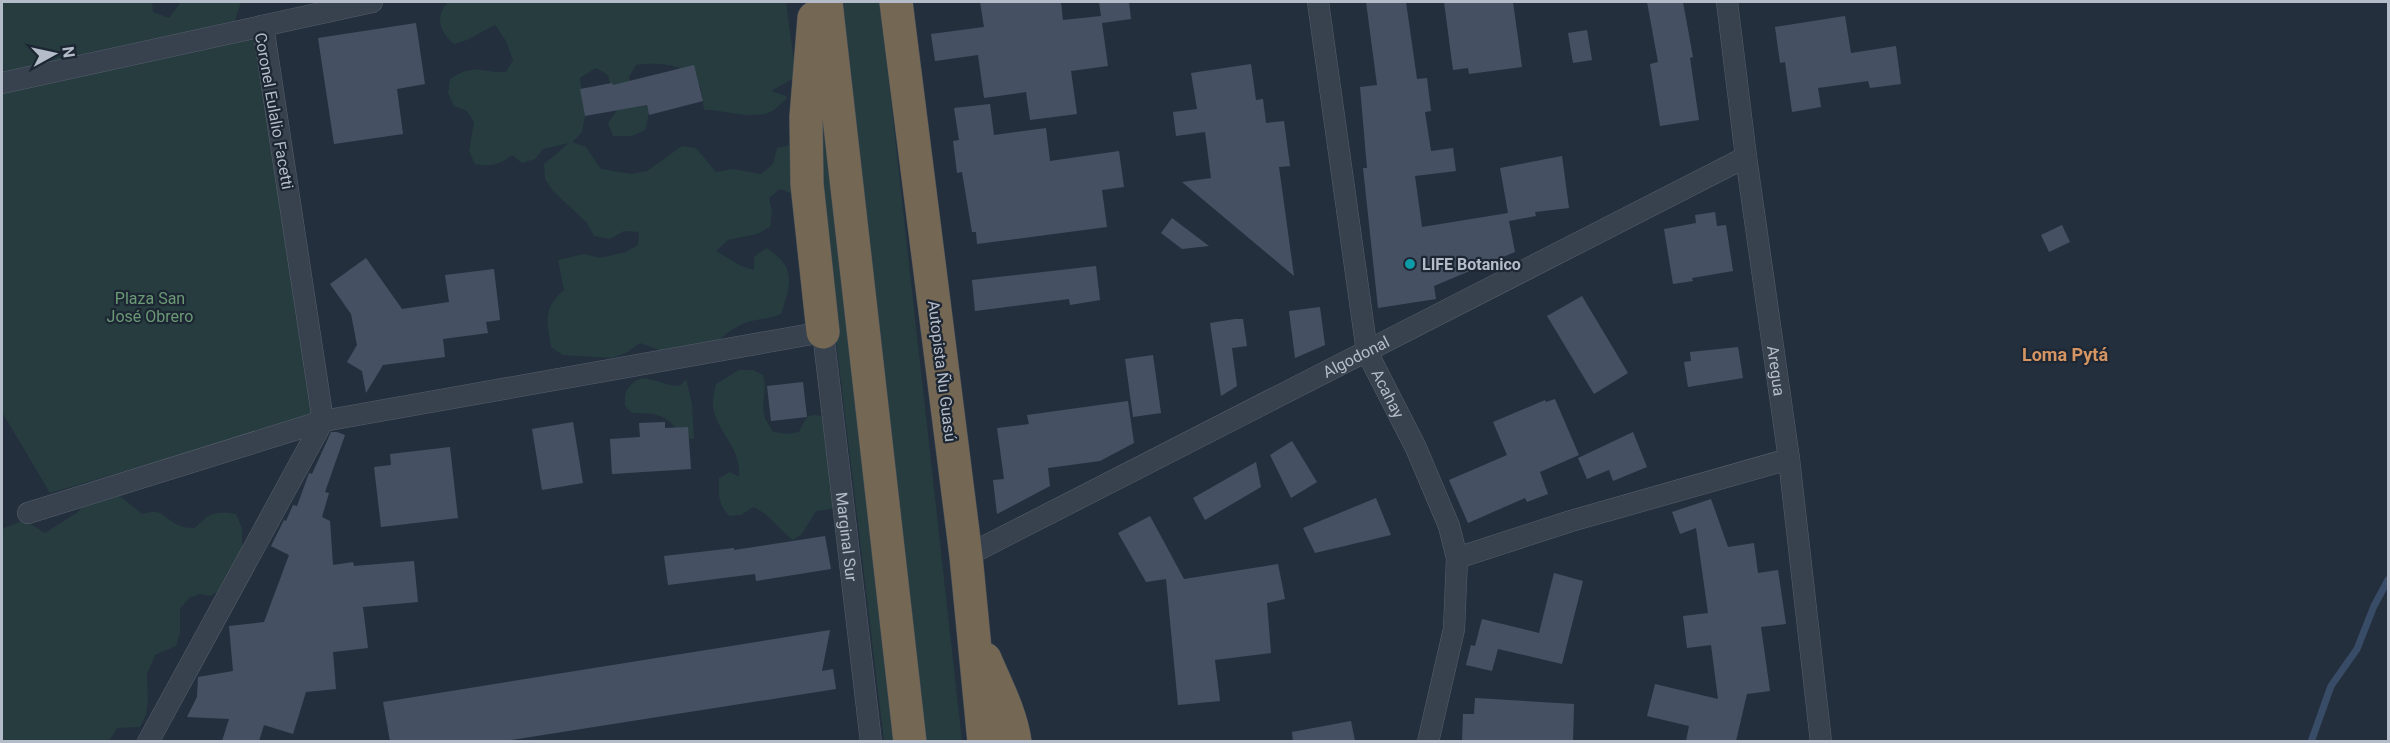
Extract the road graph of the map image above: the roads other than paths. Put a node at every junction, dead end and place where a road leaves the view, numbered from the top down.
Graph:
1 (372, 2) edge
2 (815, 2) edge
3 (826, 2) edge
4 (896, 2) edge
5 (1318, 2) edge
6 (1727, 2) edge
7 (263, 26) junction
8 (2, 83) edge
9 (1746, 157) junction
10 (822, 332) junction
11 (1367, 352) junction
12 (323, 421) junction
13 (1789, 459) junction
14 (28, 513) dead end
15 (966, 556) junction
16 (1457, 558) junction
17 (972, 628) junction
18 (148, 741) edge
19 (871, 741) edge
20 (910, 741) edge
21 (984, 741) edge
22 (1015, 741) edge
23 (1428, 741) edge
24 (1821, 741) edge

1 - 7 street
2 - 10 highway
3 - 20 highway
4 - 15 highway, Autopista Ñu Guasú
5 - 11 street, Acahay
6 - 9 street, Aregua
7 - 8 street, Coronel Eulalio Facetti
7 - 12 street, Coronel Eulalio Facetti
9 - 11 street, Algodonal
9 - 13 street, Aregua
10 - 12 street
10 - 19 street, Marginal Sur
11 - 15 street, Algodonal
11 - 16 street, Acahay
12 - 14 street
12 - 18 street
13 - 16 street
13 - 24 street, Aregua
15 - 17 highway, Autopista Ñu Guasú
16 - 23 street, Acahay
17 - 21 highway, Autopista Ñu Guasú
17 - 22 highway

